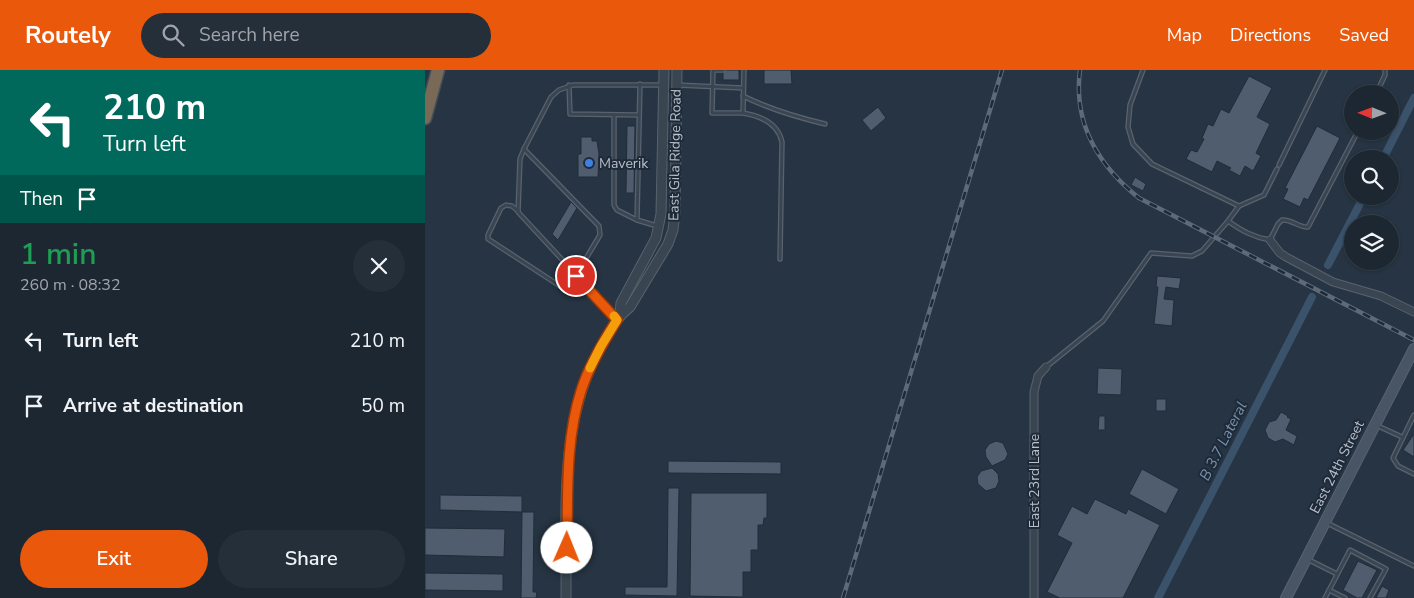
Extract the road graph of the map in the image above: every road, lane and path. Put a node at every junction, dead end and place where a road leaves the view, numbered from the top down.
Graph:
1 (438, 70) edge
2 (664, 70) edge
3 (677, 70) edge
4 (713, 70) edge
5 (723, 70) edge
6 (744, 70) edge
7 (1143, 70) edge
8 (1325, 70) edge
9 (1385, 70) edge
10 (739, 71) edge
11 (640, 84) junction
12 (663, 84) junction
13 (677, 85) junction
14 (1380, 85) edge
15 (569, 86) junction
16 (712, 87) junction
17 (743, 88) junction
18 (743, 96) junction
19 (743, 114) junction
20 (614, 115) junction
21 (639, 115) junction
22 (425, 118) edge
23 (825, 124) dead end
24 (1352, 140) edge
25 (524, 148) junction
26 (1239, 206) junction
27 (518, 212) junction
28 (637, 220) junction
29 (1228, 221) junction
30 (659, 226) junction
31 (1271, 240) junction
32 (780, 259) dead end
33 (576, 276) junction
34 (1414, 312) edge
35 (619, 317) junction
36 (1414, 350) edge
37 (1046, 367) joint
38 (1414, 416) edge
39 (1375, 425) junction
40 (1402, 437) junction
41 (1414, 474) edge
42 (1325, 522) junction
43 (1306, 558) junction
44 (1414, 566) edge
45 (1337, 574) junction
46 (1329, 590) junction
47 (566, 598) edge
48 (1034, 598) edge
49 (1286, 598) edge
50 (1326, 598) edge
51 (1345, 598) edge
52 (1370, 598) edge

1 - 22 highway
2 - 12 street, East Gila Ridge Road
3 - 13 street, East Gila Ridge Road
4 - 5 lane
4 - 16 lane
6 - 10 lane
6 - 17 lane
7 - 26 lane
8 - 26 lane
9 - 14 lane
11 - 12 lane
11 - 15 lane
11 - 21 lane
12 - 30 street, East Gila Ridge Road
13 - 16 lane
13 - 35 street, East Gila Ridge Road
15 - 20 lane
15 - 25 lane
16 - 17 lane
16 - 19 lane
17 - 18 lane
18 - 19 lane
18 - 23 lane
19 - 32 lane
20 - 21 lane
20 - 28 lane
21 - 28 lane
24 - 31 lane
25 - 27 lane
25 - 33 lane
26 - 29 lane
27 - 33 lane
27 - 33 lane
28 - 30 lane
29 - 31 lane
29 - 37 lane
30 - 35 street, East Gila Ridge Road
31 - 34 street
33 - 35 lane
35 - 47 street, East Gila Ridge Road
36 - 39 main road, East 24th Street
37 - 48 street, East 23rd Lane
38 - 40 lane
39 - 40 lane
39 - 42 main road, East 24th Street
40 - 41 lane
42 - 43 main road, East 24th Street
42 - 44 lane
43 - 45 lane
43 - 49 main road, East 24th Street
45 - 46 lane
45 - 52 lane
46 - 50 lane
46 - 51 lane

